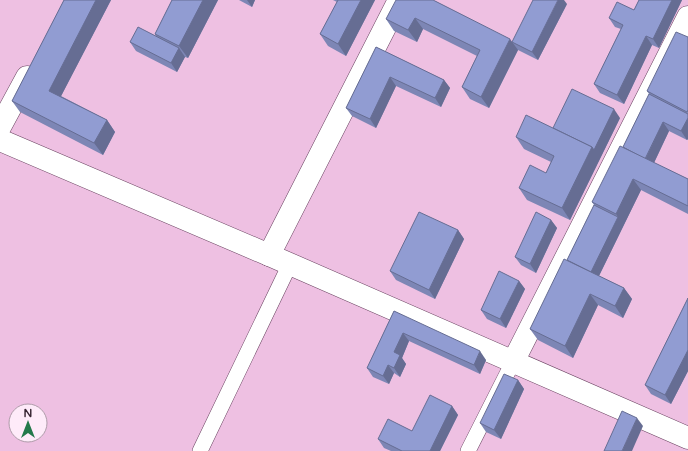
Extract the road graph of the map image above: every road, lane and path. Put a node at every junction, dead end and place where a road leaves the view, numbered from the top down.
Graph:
1 (399, 0) edge
2 (688, 17) edge
3 (36, 60) edge
4 (0, 127) edge
5 (0, 140) edge
6 (269, 255) junction
7 (290, 264) junction
8 (513, 362) junction
9 (688, 438) edge
10 (200, 451) edge
11 (468, 451) edge

1 - 6 street
2 - 8 street
3 - 4 street
5 - 6 street
6 - 7 street
7 - 8 street
7 - 10 lane
8 - 9 street
8 - 11 lane

